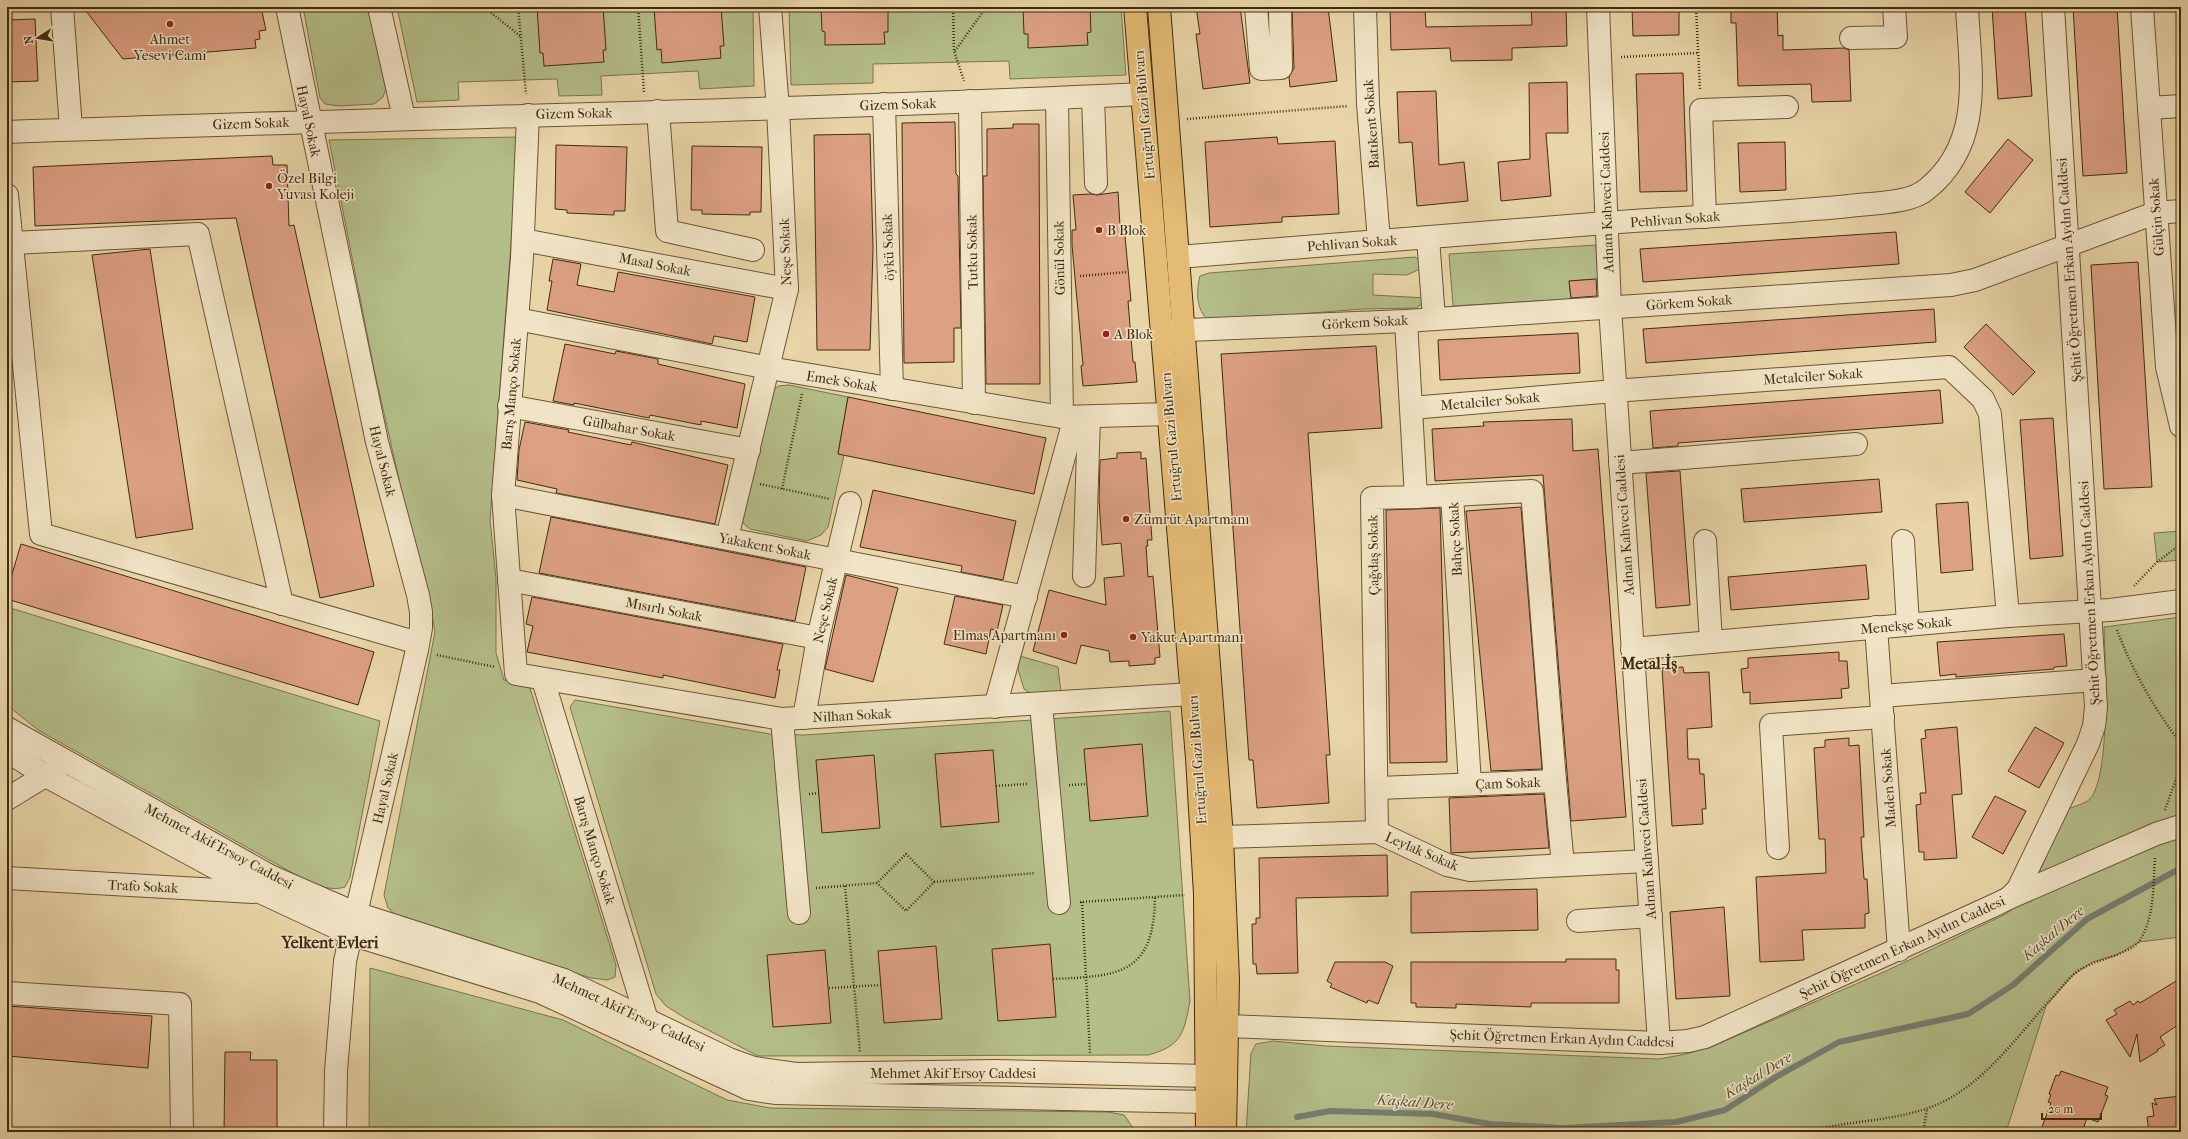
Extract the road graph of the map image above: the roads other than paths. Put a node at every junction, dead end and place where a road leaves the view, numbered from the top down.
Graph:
1 (62, 7) edge
2 (287, 7) edge
3 (379, 7) edge
4 (770, 7) edge
5 (1135, 7) edge
6 (1159, 7) edge
7 (1256, 7) edge
8 (1280, 7) edge
9 (1365, 7) edge
10 (1598, 7) edge
11 (1894, 7) edge
12 (1966, 7) edge
13 (2053, 7) edge
14 (2142, 7) edge
15 (1852, 38) dead end
16 (1142, 94) junction
17 (1093, 97) junction
18 (1057, 99) junction
19 (970, 101) junction
20 (884, 104) junction
21 (2181, 106) edge
22 (1787, 107) dead end
23 (2149, 108) junction
24 (778, 109) junction
25 (651, 111) junction
26 (528, 114) junction
27 (404, 118) junction
28 (309, 121) junction
29 (71, 129) junction
30 (7, 132) edge
31 (1096, 183) dead end
32 (7, 195) edge
33 (2181, 211) edge
34 (2155, 213) junction
35 (1705, 217) junction
36 (1607, 223) junction
37 (1428, 238) junction
38 (523, 240) junction
39 (1379, 241) junction
40 (12, 243) junction
41 (2066, 244) junction
42 (754, 250) dead end
43 (1178, 256) junction
44 (787, 289) junction
45 (1610, 307) junction
46 (517, 319) junction
47 (1434, 319) junction
48 (1406, 321) junction
49 (1184, 330) junction
50 (1162, 331) junction
51 (769, 368) junction
52 (892, 389) junction
53 (1615, 392) junction
54 (974, 402) junction
55 (510, 406) junction
56 (1411, 408) junction
57 (1169, 414) junction
58 (1075, 417) junction
59 (2181, 426) edge
60 (1856, 444) dead end
61 (749, 450) junction
62 (1620, 463) junction
63 (503, 495) junction
64 (1452, 495) junction
65 (1416, 496) junction
66 (850, 503) road end
67 (728, 538) junction
68 (1705, 541) dead end
69 (1903, 541) dead end
70 (837, 560) junction
71 (1084, 576) dead end
72 (509, 580) junction
73 (1026, 597) junction
74 (2181, 601) edge
75 (282, 604) junction
76 (2100, 610) junction
77 (2008, 616) junction
78 (1908, 624) junction
79 (1876, 627) junction
80 (818, 638) junction
81 (1711, 642) junction
82 (418, 647) junction
83 (1632, 649) junction
84 (516, 674) joint
85 (543, 680) junction
86 (2095, 680) junction
87 (1192, 694) junction
88 (1041, 704) junction
89 (1882, 706) junction
90 (995, 707) junction
91 (804, 718) junction
92 (782, 719) junction
93 (7, 728) edge
94 (7, 751) edge
95 (67, 762) junction
96 (46, 776) junction
97 (1556, 781) junction
98 (1470, 784) junction
99 (1378, 788) junction
100 (7, 799) edge
101 (2181, 826) edge
102 (1377, 832) junction
103 (1222, 837) junction
104 (1778, 848) dead end
105 (1647, 861) junction
106 (1562, 865) junction
107 (7, 878) edge
108 (265, 884) junction
109 (2009, 898) junction
110 (1059, 903) road end
111 (355, 913) junction
112 (799, 913) dead end
113 (1650, 916) junction
114 (1578, 921) dead end
115 (350, 934) junction
116 (1899, 950) junction
117 (7, 993) edge
118 (647, 1020) junction
119 (1227, 1026) junction
120 (1660, 1043) junction
121 (1207, 1076) junction
122 (1207, 1102) junction
123 (182, 1132) edge
124 (335, 1132) edge
125 (1207, 1132) edge
126 (1225, 1132) edge

1 - 29 street
2 - 28 street, Hayal Sokak
3 - 27 street
4 - 24 street, Neşe Sokak
5 - 16 main road, Ertuğrul Gazi Bulvarı
6 - 43 main road, Ertuğrul Gazi Bulvarı
7 - 8 street
9 - 39 street, Batıkent Sokak
10 - 36 street, Adnan Kahveci Caddesi
11 - 15 street
12 - 35 street, Pehlivan Sokak
13 - 41 street, Şehit Öğretmen Erkan Aydın Caddesi
14 - 23 street, Gülçin Sokak
16 - 17 street, Gizem Sokak
16 - 50 main road, Ertuğrul Gazi Bulvarı
17 - 18 street, Gizem Sokak
17 - 31 street
18 - 19 street, Gizem Sokak
18 - 58 street, Gönül Sokak
19 - 20 street, Gizem Sokak
19 - 54 street, Tutku Sokak
20 - 24 street, Gizem Sokak
20 - 52 street, öykü Sokak
21 - 23 street
22 - 35 street
23 - 34 street, Gülçin Sokak
24 - 25 street, Gizem Sokak
24 - 44 street, Neşe Sokak
25 - 26 street, Gizem Sokak
25 - 42 street
26 - 27 street, Gizem Sokak
26 - 38 street, Barış Manço Sokak
27 - 28 street, Gizem Sokak
28 - 29 street, Gizem Sokak
28 - 82 street, Hayal Sokak
29 - 30 street, Gizem Sokak
32 - 40 street
33 - 34 street, Görkem Sokak
34 - 41 street, Görkem Sokak
34 - 59 street, Gülçin Sokak
35 - 36 street, Pehlivan Sokak
36 - 37 street, Pehlivan Sokak
36 - 45 street, Adnan Kahveci Caddesi
37 - 39 street, Pehlivan Sokak
37 - 47 street
38 - 44 street, Masal Sokak
38 - 46 street, Barış Manço Sokak
39 - 43 street, Pehlivan Sokak
40 - 75 street
40 - 75 street
41 - 45 street, Görkem Sokak
41 - 76 street, Şehit Öğretmen Erkan Aydın Caddesi
43 - 49 main road, Ertuğrul Gazi Bulvarı
44 - 51 street, Neşe Sokak
45 - 47 street, Görkem Sokak
45 - 53 street, Adnan Kahveci Caddesi
46 - 51 street, Emek Sokak
46 - 55 street, Barış Manço Sokak
47 - 48 street, Görkem Sokak
48 - 49 street, Görkem Sokak
48 - 56 street
49 - 50 street, Görkem Sokak
49 - 103 main road, Ertuğrul Gazi Bulvarı
50 - 57 main road, Ertuğrul Gazi Bulvarı
51 - 52 street, Emek Sokak
51 - 61 street, Neşe Sokak
52 - 54 street, Emek Sokak
53 - 56 street, Metalciler Sokak
53 - 62 street, Adnan Kahveci Caddesi
53 - 77 street, Metalciler Sokak
54 - 58 street, Emek Sokak
55 - 61 street, Gülbahar Sokak
55 - 63 street, Barış Manço Sokak
56 - 65 street
57 - 58 street, Emek Sokak
57 - 87 main road, Ertuğrul Gazi Bulvarı
58 - 71 street
58 - 73 street, Gönül Sokak
60 - 62 street
61 - 67 street, Neşe Sokak
62 - 83 street, Adnan Kahveci Caddesi
63 - 67 street, Yakakent Sokak
63 - 72 street, Barış Manço Sokak
64 - 65 street
64 - 97 street, Bahçe Sokak
64 - 98 street, Bahçe Sokak
65 - 99 street, Çağdaş Sokak
66 - 70 street, Neşe Sokak
67 - 70 street, Yakakent Sokak
68 - 81 street
69 - 78 street
70 - 73 street, Yakakent Sokak
70 - 80 street, Neşe Sokak
72 - 80 street, Mısırlı Sokak
72 - 84 street, Barış Manço Sokak
73 - 90 street, Gönül Sokak
74 - 76 street, Menekşe Sokak
75 - 82 street
76 - 77 street, Menekşe Sokak
76 - 86 street, Şehit Öğretmen Erkan Aydın Caddesi
77 - 78 street, Menekşe Sokak
78 - 79 street, Menekşe Sokak
79 - 81 street, Menekşe Sokak
79 - 89 street, Maden Sokak
80 - 91 street, Neşe Sokak
81 - 83 street, Menekşe Sokak
82 - 111 street, Hayal Sokak
83 - 105 street, Adnan Kahveci Caddesi
84 - 85 street, Nilhan Sokak
85 - 92 street, Nilhan Sokak
85 - 118 street, Barış Manço Sokak
86 - 89 street
86 - 109 street, Şehit Öğretmen Erkan Aydın Caddesi
87 - 88 street, Nilhan Sokak
87 - 121 main road, Ertuğrul Gazi Bulvarı
88 - 90 street, Nilhan Sokak
88 - 110 street
89 - 104 street
89 - 116 street, Maden Sokak
90 - 91 street, Nilhan Sokak
91 - 92 street, Nilhan Sokak
92 - 112 street
93 - 95 street, Mehmet Akif Ersoy Caddesi
94 - 96 street, Mehmet Akif Ersoy Caddesi
95 - 96 street
95 - 108 street, Mehmet Akif Ersoy Caddesi
96 - 100 street
96 - 108 street, Mehmet Akif Ersoy Caddesi
97 - 98 street, Çam Sokak
97 - 106 street, Çam Sokak
98 - 99 street, Çam Sokak
99 - 102 street, Çağdaş Sokak
101 - 109 street
102 - 103 street, Leylak Sokak
102 - 106 street, Leylak Sokak
103 - 119 main road, Ertuğrul Gazi Bulvarı
105 - 106 street, Leylak Sokak
105 - 113 street, Adnan Kahveci Caddesi
107 - 108 street, Trafo Sokak
108 - 111 street, Mehmet Akif Ersoy Caddesi
108 - 115 street, Mehmet Akif Ersoy Caddesi
109 - 116 street, Şehit Öğretmen Erkan Aydın Caddesi
111 - 115 street
111 - 118 street, Mehmet Akif Ersoy Caddesi
113 - 114 street
113 - 120 street, Adnan Kahveci Caddesi
115 - 122 street, Mehmet Akif Ersoy Caddesi
115 - 124 street
116 - 120 street, Şehit Öğretmen Erkan Aydın Caddesi
117 - 123 street
118 - 121 street, Mehmet Akif Ersoy Caddesi
119 - 120 street, Şehit Öğretmen Erkan Aydın Caddesi
119 - 126 main road, Ertuğrul Gazi Bulvarı
121 - 122 main road, Ertuğrul Gazi Bulvarı
122 - 125 main road, Ertuğrul Gazi Bulvarı

